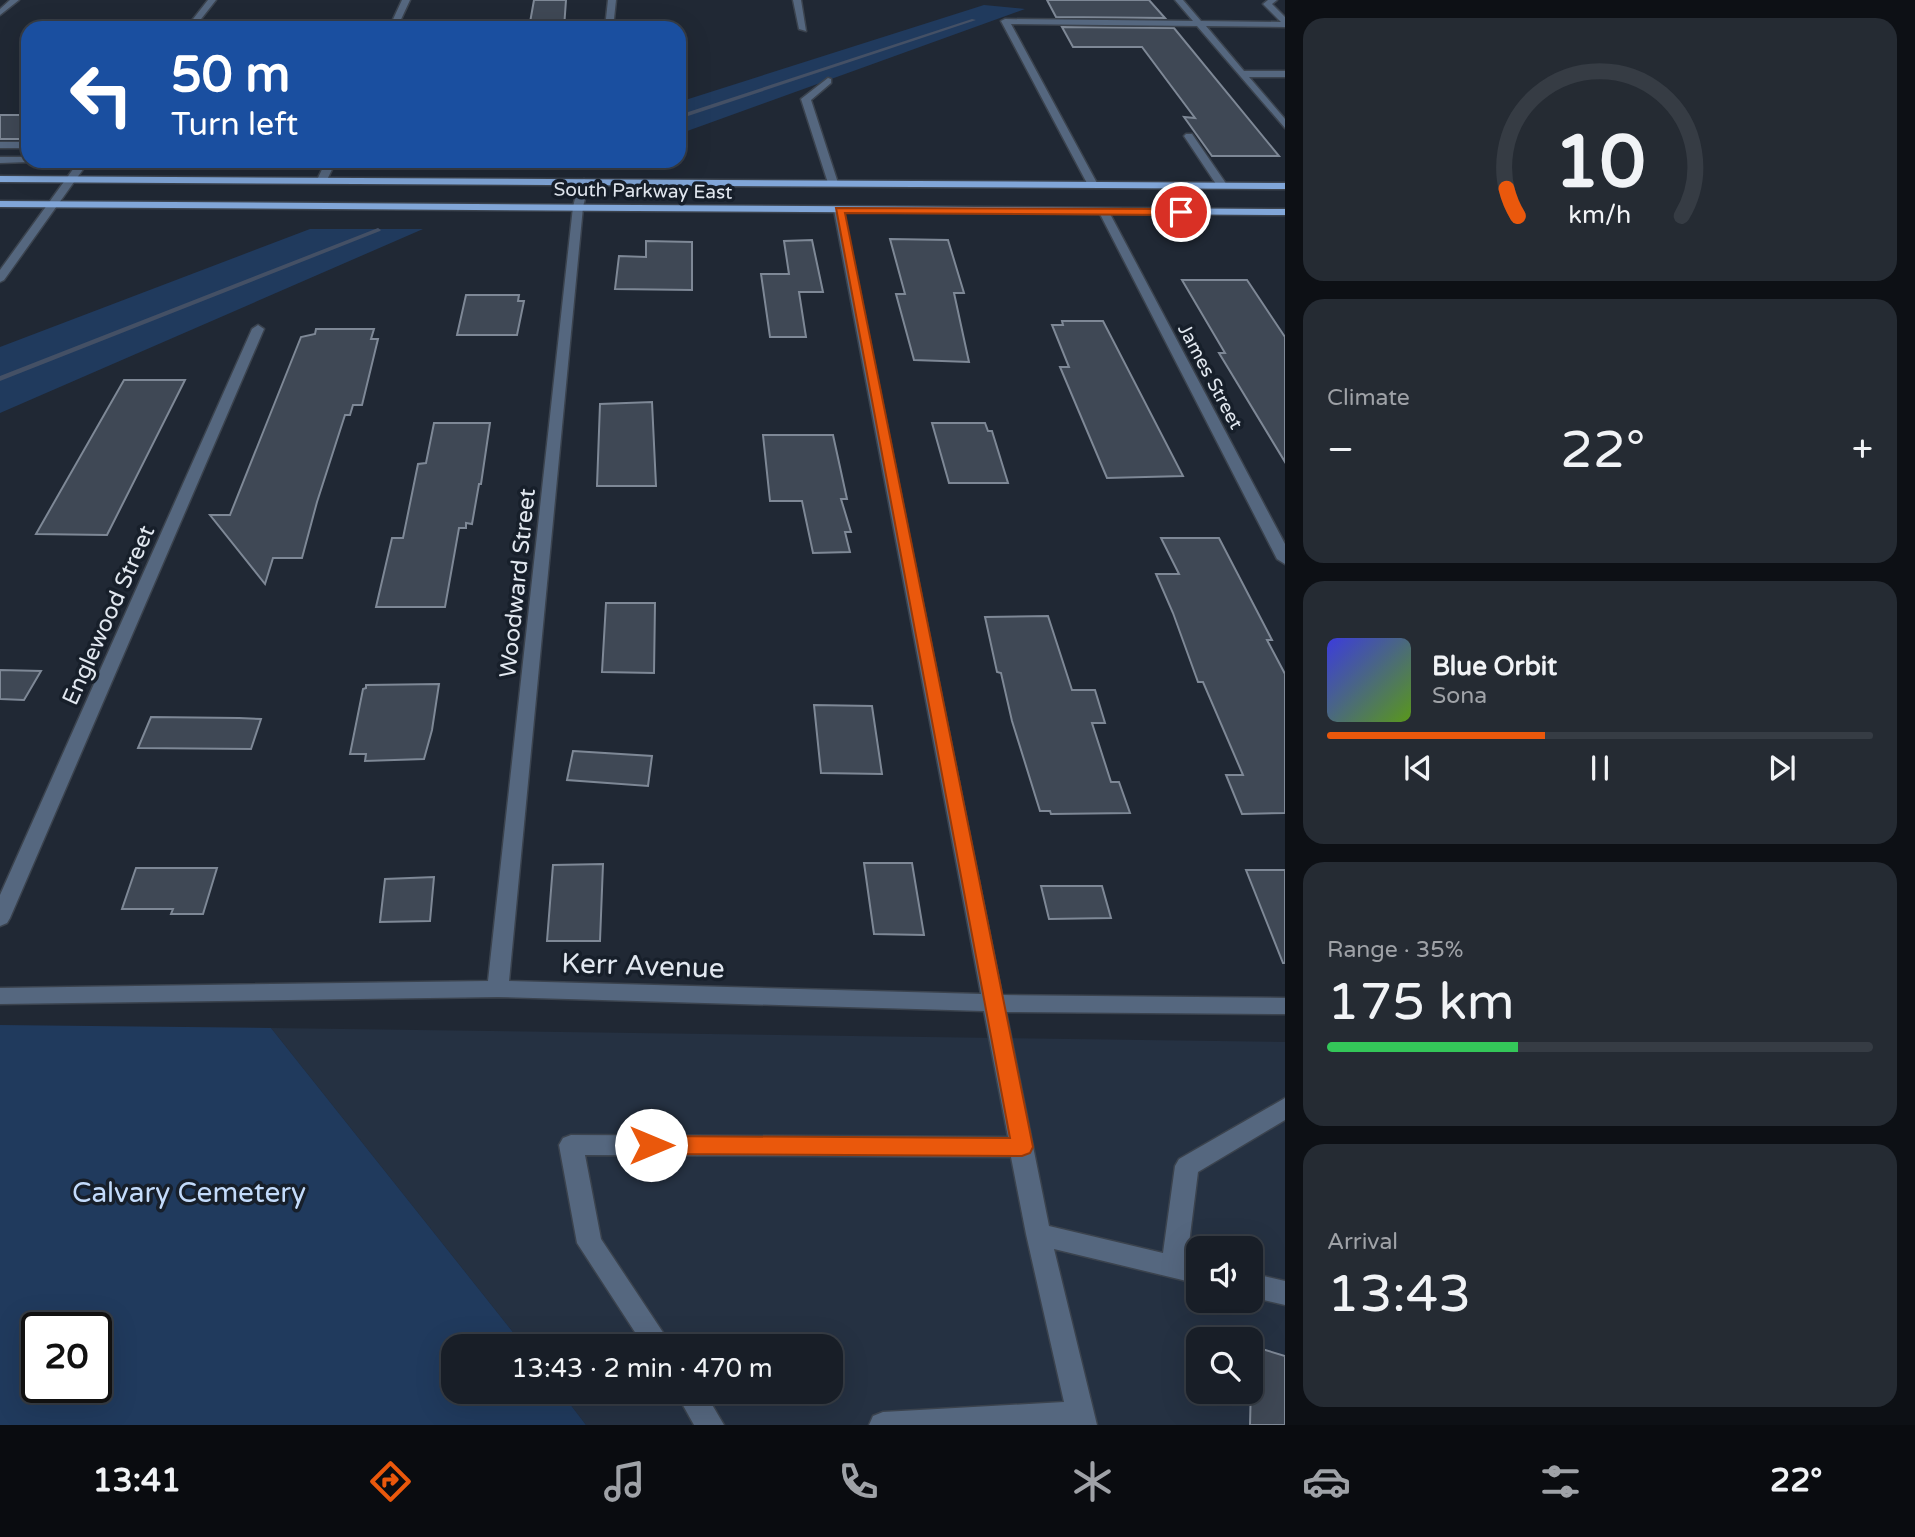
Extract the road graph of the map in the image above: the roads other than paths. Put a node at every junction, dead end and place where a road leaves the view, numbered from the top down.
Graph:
1 (15, 0) edge
2 (212, 0) edge
3 (406, 0) edge
4 (612, 0) edge
5 (797, 0) edge
6 (1179, 0) edge
7 (1273, 0) edge
8 (0, 13) edge
9 (196, 21) edge
10 (396, 21) edge
11 (610, 21) edge
12 (1284, 21) edge
13 (1198, 23) junction
14 (803, 29) dead end
15 (1285, 74) edge
16 (1242, 75) junction
17 (828, 81) dead end
18 (1285, 125) edge
19 (1189, 136) dead end
20 (0, 145) edge
21 (21, 145) edge
22 (21, 160) edge
23 (1, 161) edge
24 (78, 168) edge
25 (328, 168) edge
26 (70, 178) junction
27 (0, 179) edge
28 (322, 180) junction
29 (584, 181) junction
30 (833, 183) junction
31 (1093, 185) junction
32 (1222, 186) junction
33 (1285, 186) edge
34 (0, 204) edge
35 (51, 204) junction
36 (578, 207) junction
37 (839, 210) junction
38 (1104, 212) junction
39 (1285, 212) edge
40 (0, 278) edge
41 (258, 329) dead end
42 (1285, 559) edge
43 (0, 918) edge
44 (498, 989) junction
45 (0, 996) edge
46 (995, 1002) junction
47 (1285, 1006) edge
48 (1285, 1108) edge
49 (1022, 1147) junction
50 (1038, 1234) junction
51 (1174, 1267) junction
52 (1186, 1270) edge
53 (1263, 1288) edge
54 (1285, 1293) edge
55 (651, 1334) edge
56 (696, 1404) edge
57 (1082, 1419) edge
58 (710, 1425) edge
59 (883, 1425) edge

1 - 8 street
2 - 9 street
3 - 10 street
4 - 11 street
5 - 14 street
6 - 13 street
7 - 12 street
12 - 13 street
13 - 16 street
13 - 31 street
15 - 16 street
16 - 18 street
17 - 30 street
19 - 32 street
20 - 21 street
22 - 23 street
24 - 26 street
25 - 28 street
26 - 27 main road, South Parkway East
26 - 28 main road, South Parkway East
26 - 35 street
28 - 29 main road, South Parkway East
29 - 30 main road, South Parkway East
29 - 36 street, Woodward Street
30 - 31 main road, South Parkway East
31 - 32 main road, South Parkway East
32 - 33 main road, South Parkway East
34 - 35 main road, South Parkway East
35 - 36 main road, South Parkway East
35 - 40 street
36 - 37 main road, South Parkway East
36 - 44 street, Woodward Street
37 - 38 main road, South Parkway East
37 - 46 street
38 - 39 main road, South Parkway East
38 - 42 street, James Street
41 - 43 street, Englewood Street
44 - 45 street, Kerr Avenue
44 - 46 street, Kerr Avenue
46 - 47 street, Kerr Avenue
46 - 49 street
48 - 51 street
49 - 50 street
49 - 55 street
50 - 51 street
50 - 57 street
51 - 52 street
53 - 54 street
56 - 58 street
57 - 59 street

